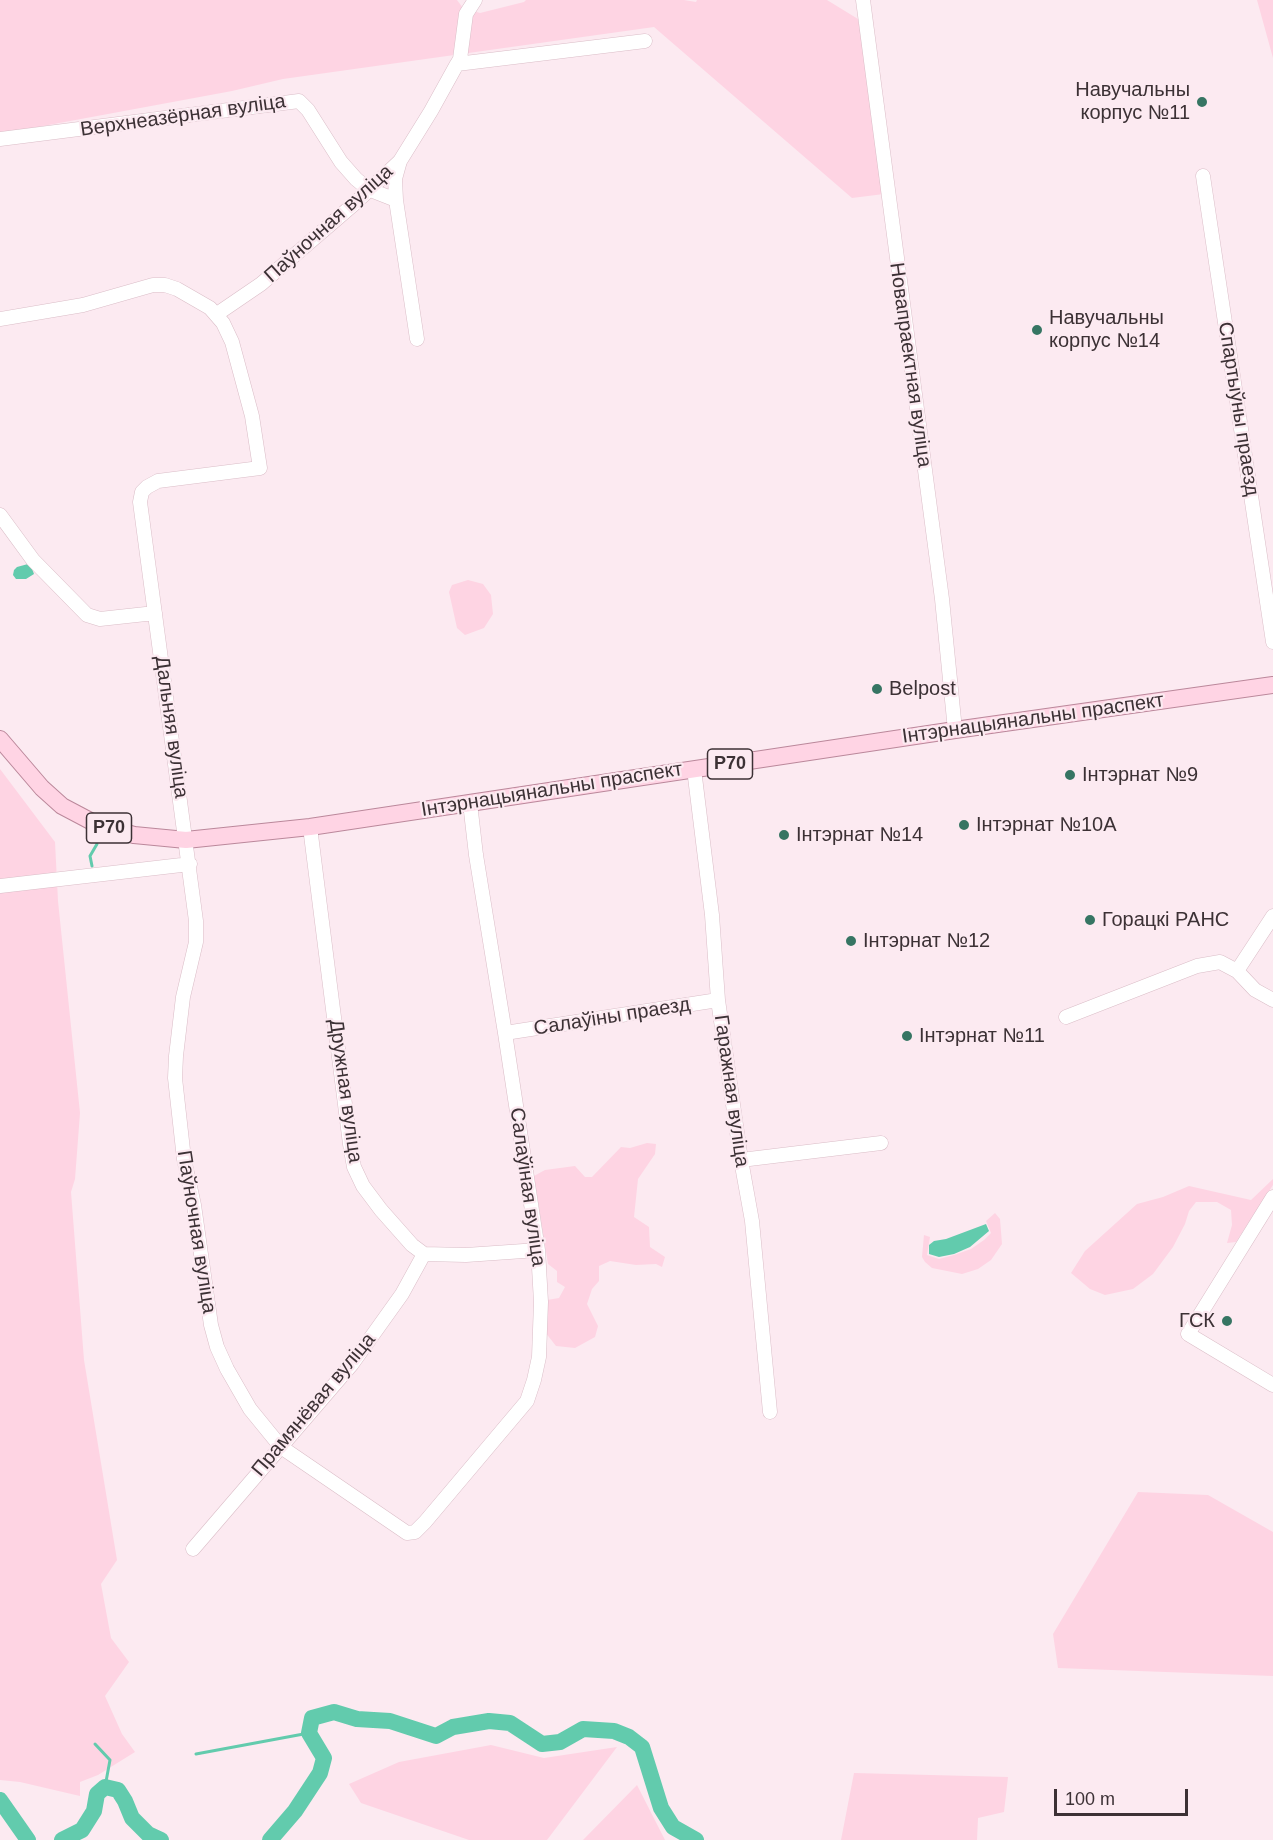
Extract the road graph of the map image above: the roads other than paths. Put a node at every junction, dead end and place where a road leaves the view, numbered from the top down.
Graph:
1 (475, 0) edge
2 (863, 0) edge
3 (645, 41) dead end
4 (457, 64) junction
5 (0, 140) edge
6 (400, 161) junction
7 (1203, 176) dead end
8 (368, 189) junction
9 (396, 200) junction
10 (217, 314) junction
11 (0, 320) edge
12 (417, 339) dead end
13 (0, 515) edge
14 (155, 613) junction
15 (1273, 642) edge
16 (1273, 685) edge
17 (955, 730) junction
18 (0, 739) edge
19 (694, 769) junction
20 (470, 803) junction
21 (310, 827) junction
22 (186, 840) junction
23 (190, 864) junction
24 (0, 886) edge
25 (1273, 916) edge
26 (1237, 971) junction
27 (718, 1000) junction
28 (1273, 1000) edge
29 (1066, 1017) dead end
30 (505, 1033) junction
31 (881, 1143) dead end
32 (741, 1160) junction
33 (1273, 1197) edge
34 (538, 1250) junction
35 (423, 1254) junction
36 (1273, 1385) edge
37 (770, 1412) dead end
38 (281, 1447) junction
39 (415, 1532) joint
40 (193, 1549) dead end

1 - 4 street, Паўночная вуліца
2 - 17 street, Новапраектная вуліца
3 - 4 street
4 - 6 street, Паўночная вуліца
5 - 8 street, Верхнеазёрная вуліца
6 - 8 street, Паўночная вуліца
6 - 9 street
7 - 15 street, Спартыўны праезд
8 - 9 street, Верхнеазёрная вуліца
8 - 10 street, Паўночная вуліца
9 - 12 street
10 - 11 street
10 - 14 street, Дальняя вуліца
13 - 14 street
14 - 22 street, Дальняя вуліца
16 - 17 main road, Інтэрнацыянальны праспект / Р70
17 - 19 main road, Інтэрнацыянальны праспект / Р70
18 - 22 main road, Р70
19 - 20 main road, Інтэрнацыянальны праспект / Р70
19 - 27 street, Гаражная вуліца
20 - 21 main road, Інтэрнацыянальны праспект / Р70
20 - 30 street, Салаўіная вуліца
21 - 22 main road, Інтэрнацыянальны праспект / Р70
21 - 35 street, Дружная вуліца
22 - 23 street, Паўночная вуліца
23 - 24 street
23 - 38 street, Паўночная вуліца
25 - 26 street
26 - 28 street
26 - 29 street
27 - 30 street, Салаўіны праезд
27 - 32 street, Гаражная вуліца
30 - 34 street, Салаўіная вуліца
31 - 32 street
32 - 37 street, Гаражная вуліца
33 - 36 street
34 - 35 street
34 - 39 street, Салаўіная вуліца
35 - 38 street, Прамянёвая вуліца
38 - 39 street, Паўночная вуліца
38 - 40 street, Прамянёвая вуліца

